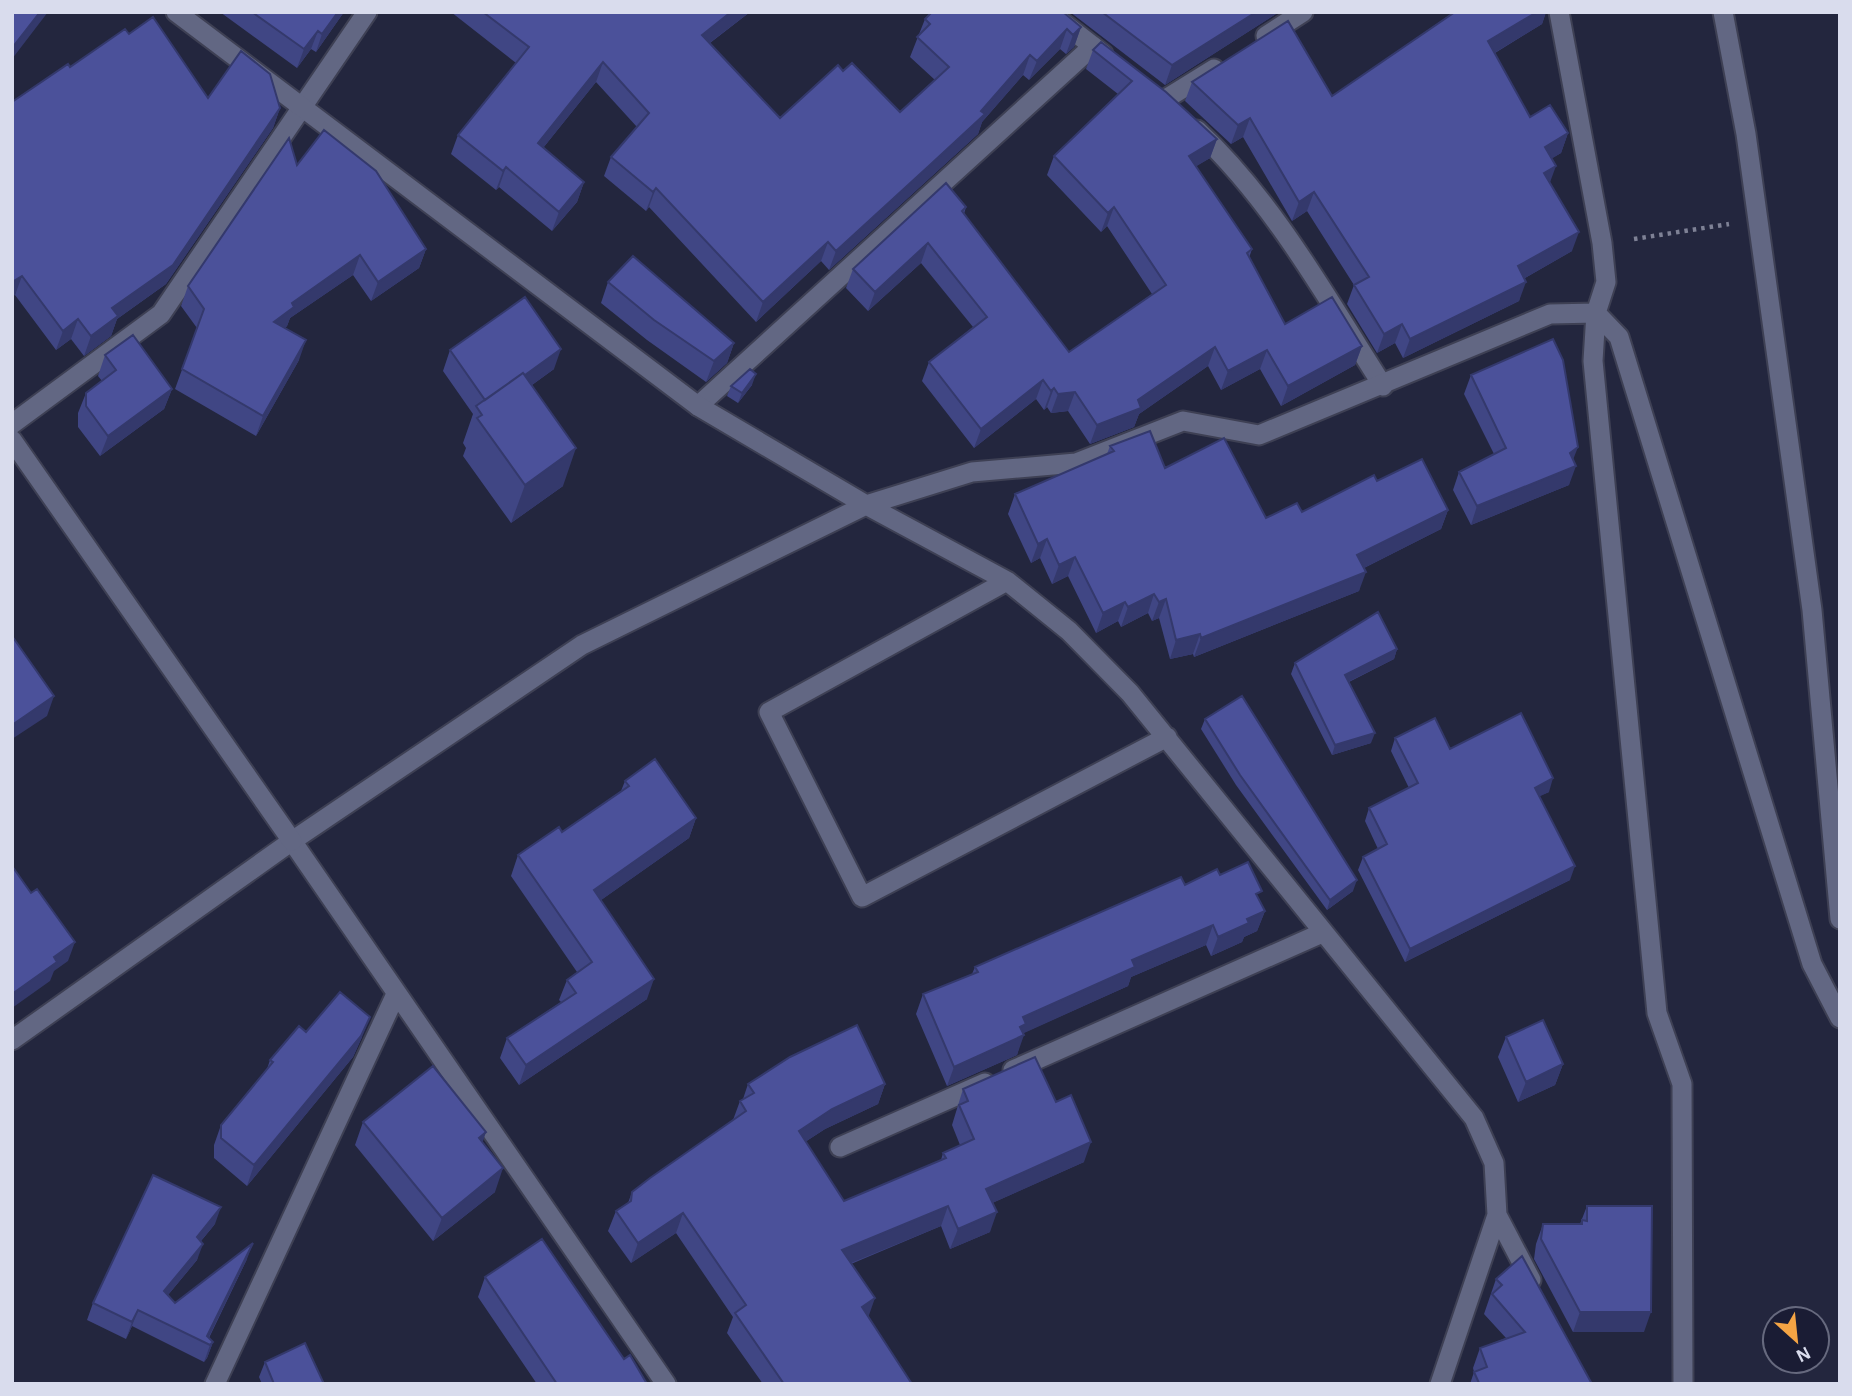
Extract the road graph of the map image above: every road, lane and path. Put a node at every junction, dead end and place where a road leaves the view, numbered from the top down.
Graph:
1 (176, 12) edge
2 (367, 12) edge
3 (1049, 12) edge
4 (1303, 12) edge
5 (1559, 12) edge
6 (1723, 12) edge
7 (1093, 46) junction
8 (1124, 69) edge
9 (1144, 84) edge
10 (1164, 100) junction
11 (302, 108) junction
12 (1758, 220) junction
13 (1602, 243) junction
14 (1596, 313) junction
15 (1383, 386) junction
16 (698, 406) junction
17 (12, 424) edge
18 (12, 440) edge
19 (866, 505) junction
20 (1007, 581) junction
21 (1167, 737) junction
22 (292, 841) junction
23 (1840, 919) edge
24 (1322, 933) junction
25 (396, 994) junction
26 (1840, 1018) edge
27 (12, 1040) edge
28 (840, 1147) dead end
29 (1497, 1215) junction
30 (1541, 1299) edge
31 (215, 1384) edge
32 (666, 1384) edge
33 (1440, 1384) edge
34 (1683, 1384) edge

1 - 11 street
2 - 11 street
3 - 7 street
4 - 10 street
5 - 13 street
6 - 12 street
7 - 8 street
7 - 16 street
9 - 10 street
10 - 15 street
11 - 16 street
11 - 17 street
12 - 13 path
12 - 23 street
13 - 14 street
14 - 15 street
14 - 26 street
14 - 34 street
15 - 19 street
16 - 19 street
18 - 22 street
19 - 20 street
19 - 22 street
20 - 21 street
20 - 21 street
21 - 24 street
22 - 25 street
22 - 27 street
24 - 28 street
24 - 29 street
25 - 31 street
25 - 32 street
29 - 30 street
29 - 33 street

